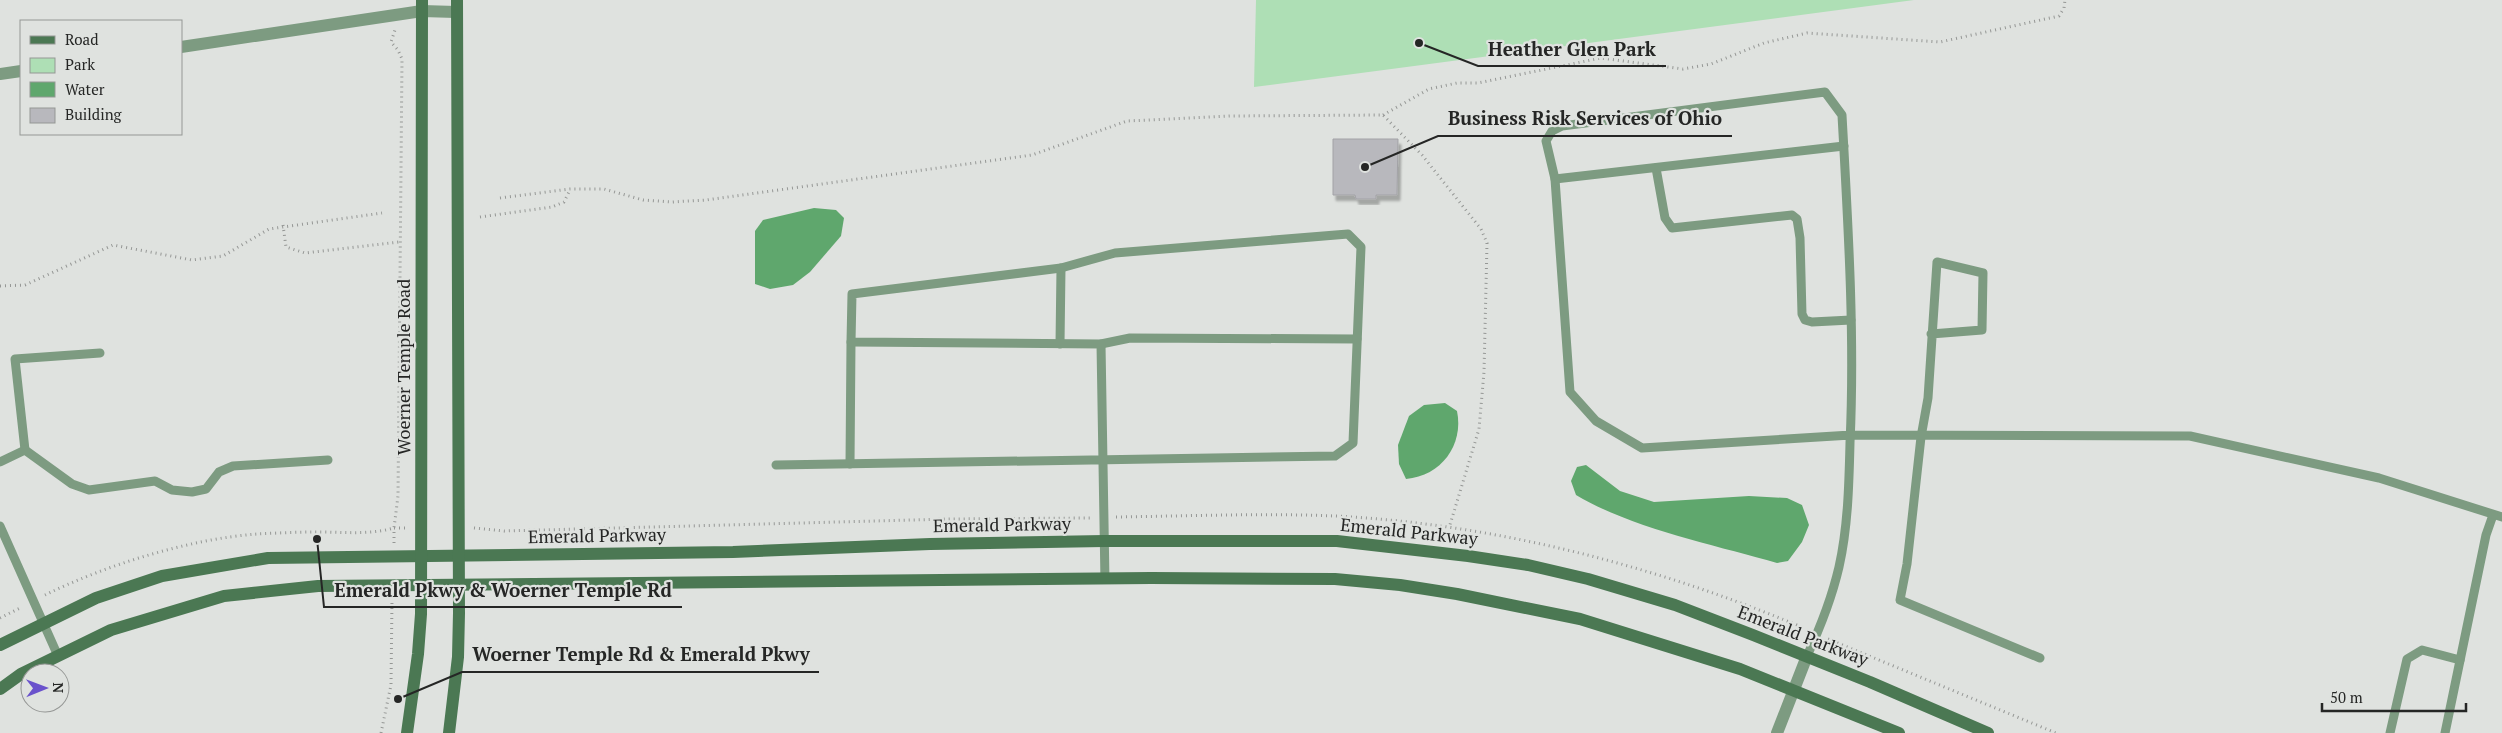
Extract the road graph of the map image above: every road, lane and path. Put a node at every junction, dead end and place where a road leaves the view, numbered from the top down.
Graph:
1 (2065, 0) edge
2 (422, 6) edge
3 (456, 6) edge
4 (395, 31) dead end
5 (182, 47) edge
6 (20, 71) edge
7 (0, 74) edge
8 (1383, 115) junction
9 (1844, 146) junction
10 (1656, 168) junction
11 (1555, 180) junction
12 (570, 189) junction
13 (500, 198) dead end
14 (382, 213) dead end
15 (480, 217) dead end
16 (283, 226) junction
17 (399, 242) junction
18 (1060, 268) junction
19 (0, 286) edge
20 (1851, 320) junction
21 (1932, 334) junction
22 (1357, 339) junction
23 (851, 342) junction
24 (1060, 344) junction
25 (1101, 344) junction
26 (100, 353) dead end
27 (1851, 435) junction
28 (1921, 437) junction
29 (25, 450) junction
30 (1102, 459) junction
31 (328, 460) dead end
32 (0, 462) edge
33 (850, 464) junction
34 (776, 465) dead end
35 (2498, 516) edge
36 (1103, 518) junction
37 (0, 526) edge
38 (481, 528) dead end
39 (1448, 528) junction
40 (1104, 541) junction
41 (422, 555) junction
42 (458, 555) junction
43 (1105, 579) junction
44 (422, 585) junction
45 (458, 585) junction
46 (33, 601) junction
47 (391, 616) dead end
48 (0, 618) edge
49 (42, 624) junction
50 (1818, 633) junction
51 (0, 644) edge
52 (58, 656) junction
53 (1807, 656) junction
54 (2040, 658) dead end
55 (2460, 660) junction
56 (0, 689) edge
57 (1795, 689) junction
58 (381, 733) edge
59 (407, 733) edge
60 (449, 733) edge
61 (1777, 733) edge
62 (1900, 733) edge
63 (1988, 733) edge
64 (2056, 733) edge
65 (2390, 733) edge
66 (2445, 733) edge

1 - 8 path
2 - 3 street
2 - 5 street
2 - 41 main road, Woerner Temple Road
3 - 42 main road
4 - 17 path
6 - 7 street
8 - 12 path
8 - 39 path
9 - 10 lane
9 - 11 lane
9 - 20 lane
10 - 11 lane
10 - 20 lane
11 - 27 lane
12 - 13 path
12 - 15 path
14 - 16 path
16 - 17 path
16 - 19 path
17 - 46 path
18 - 22 lane
18 - 23 lane
18 - 24 lane
20 - 27 lane
21 - 21 lane
21 - 28 lane
22 - 25 lane
22 - 30 lane
23 - 24 lane
23 - 33 lane
24 - 25 lane
25 - 30 lane
26 - 29 lane
27 - 28 lane
27 - 50 lane
28 - 35 lane
28 - 54 lane
29 - 31 lane
29 - 32 lane
30 - 33 lane
30 - 36 lane
33 - 34 lane
35 - 55 lane
36 - 38 path
36 - 39 path
36 - 40 lane
37 - 46 lane
39 - 50 path
40 - 42 main road, Emerald Parkway
40 - 43 lane
40 - 53 main road, Emerald Parkway
41 - 42 main road, Emerald Parkway
41 - 44 main road, Woerner Temple Road
41 - 49 main road, Emerald Parkway
42 - 45 main road
43 - 45 main road
43 - 57 main road
44 - 45 main road
44 - 52 main road
44 - 59 main road, Woerner Temple Road
45 - 60 main road
46 - 48 path
46 - 49 lane
47 - 58 path
49 - 51 main road, Emerald Parkway
49 - 52 lane
50 - 53 lane
50 - 64 path
52 - 56 main road
53 - 57 street
53 - 63 main road, Emerald Parkway
55 - 65 lane
55 - 66 lane
57 - 61 street
57 - 62 main road

